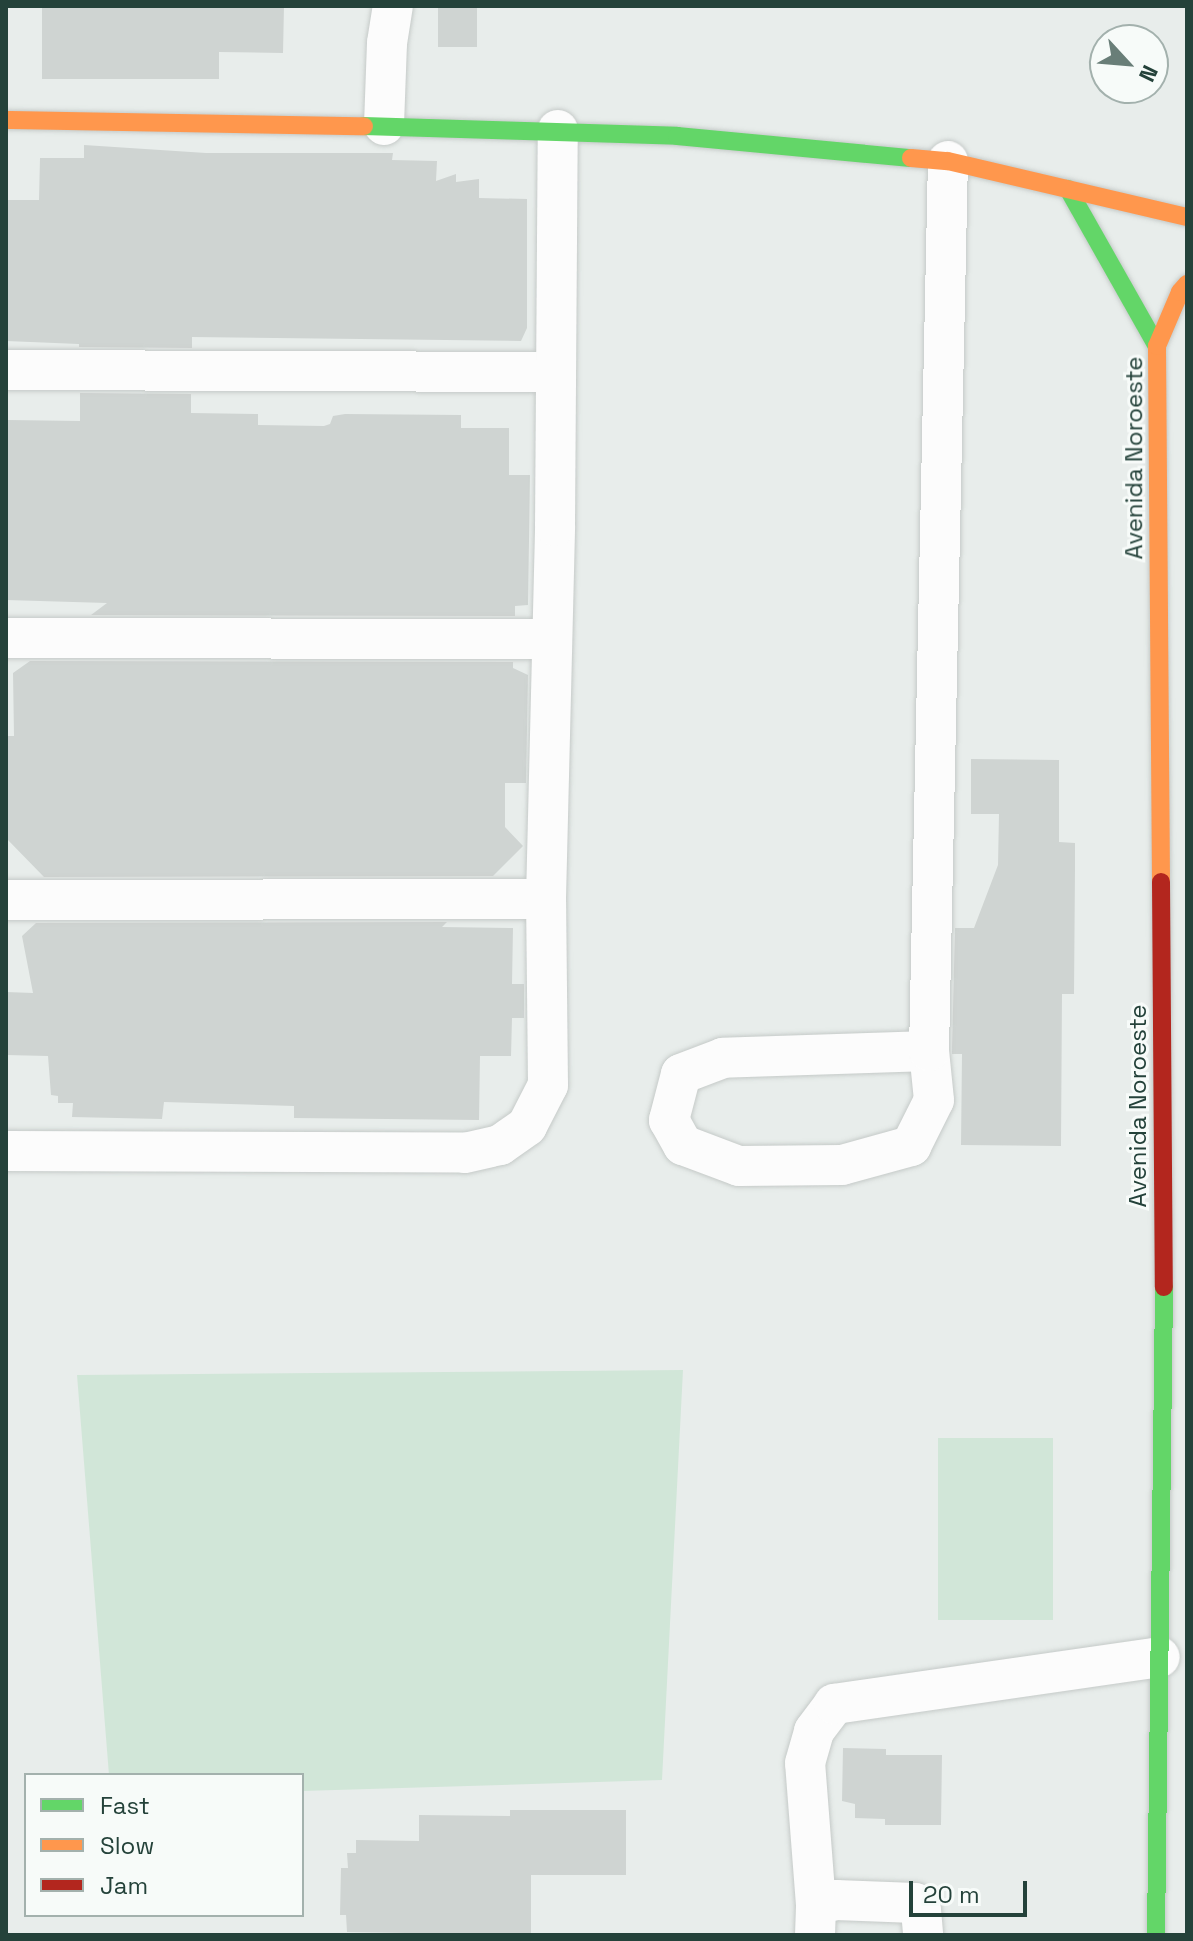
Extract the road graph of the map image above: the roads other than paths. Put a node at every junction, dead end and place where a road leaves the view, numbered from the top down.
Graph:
1 (393, 6) edge
2 (6, 120) edge
3 (384, 125) junction
4 (558, 130) junction
5 (948, 161) junction
6 (1068, 189) junction
7 (1187, 217) edge
8 (1187, 284) edge
9 (1157, 346) junction
10 (6, 370) edge
11 (556, 372) junction
12 (6, 638) edge
13 (551, 639) junction
14 (546, 899) junction
15 (6, 900) edge
16 (929, 1051) junction
17 (6, 1151) edge
18 (1165, 1407) junction
19 (1178, 1439) dead end
20 (1160, 1657) junction
21 (1180, 1763) dead end
22 (1157, 1790) junction
23 (815, 1920) edge
24 (923, 1935) edge
25 (1156, 1935) edge

1 - 3 street
2 - 3 street
3 - 4 street
4 - 5 street
4 - 11 street
5 - 6 street
5 - 16 street
6 - 7 street
6 - 9 street
8 - 9 street, Avenida Noroeste
9 - 18 street, Avenida Noroeste
10 - 11 street
11 - 13 street
12 - 13 street
13 - 14 street
14 - 15 street
14 - 17 street
16 - 16 street
18 - 19 street
18 - 20 street, Avenida Noroeste
20 - 22 street, Avenida Noroeste
20 - 23 street
21 - 22 street
22 - 25 street, Avenida Noroeste
23 - 24 street

